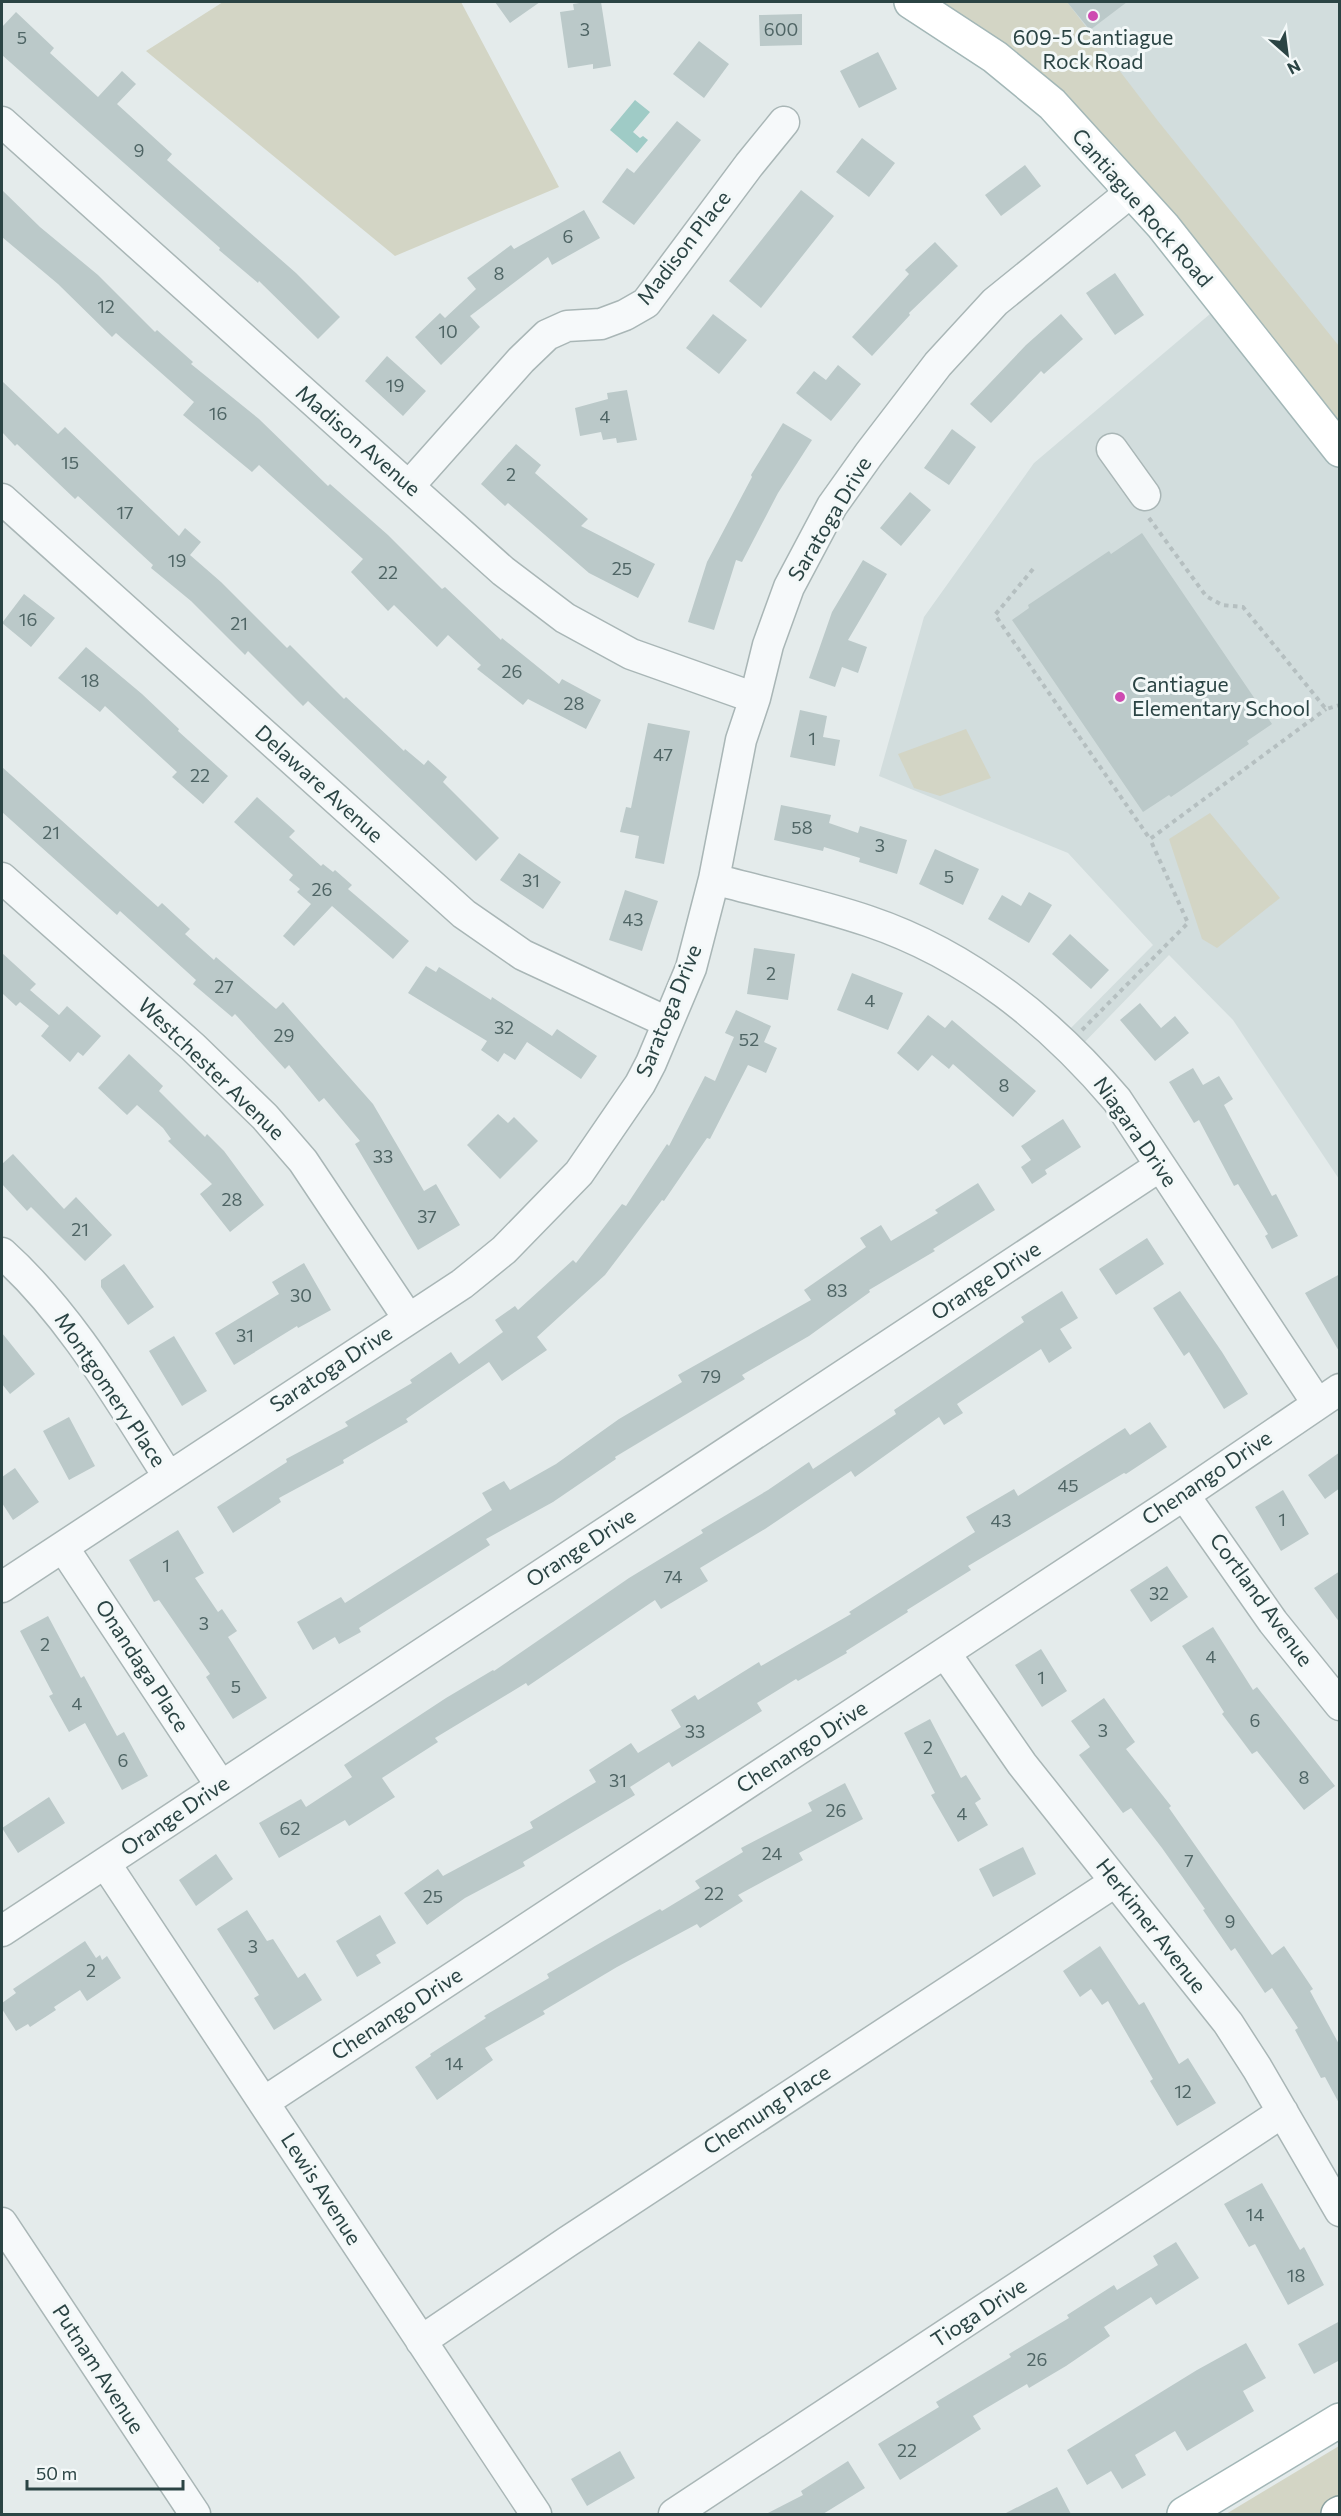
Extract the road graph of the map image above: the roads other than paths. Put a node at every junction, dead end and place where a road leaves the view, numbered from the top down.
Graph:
1 (911, 2) edge
2 (2, 122) edge
3 (784, 123) dead end
4 (1131, 192) junction
5 (1112, 449) dead end
6 (1340, 450) edge
7 (410, 486) junction
8 (2, 499) edge
9 (1144, 502) road end
10 (755, 698) junction
11 (2, 878) edge
12 (714, 879) junction
13 (667, 1022) junction
14 (1160, 1166) junction
15 (2, 1253) edge
16 (408, 1318) junction
17 (1328, 1396) edge
18 (168, 1476) junction
19 (1184, 1495) junction
20 (63, 1547) junction
21 (2, 1587) edge
22 (945, 1653) junction
23 (1340, 1705) edge
24 (221, 1786) junction
25 (105, 1863) junction
26 (1115, 1882) junction
27 (2, 1931) edge
28 (264, 2102) junction
29 (1283, 2112) junction
30 (1340, 2211) edge
31 (2, 2223) edge
32 (421, 2341) junction
33 (1340, 2420) edge
34 (195, 2514) edge
35 (536, 2514) edge
36 (674, 2514) edge
37 (1184, 2514) edge

1 - 4 main road, Cantiague Rock Road
2 - 7 street, Madison Avenue
3 - 7 street, Madison Place
4 - 6 main road, Cantiague Rock Road
4 - 10 street, Saratoga Drive
5 - 9 street
7 - 10 street, Madison Avenue
8 - 13 street, Delaware Avenue
10 - 12 street, Saratoga Drive
11 - 16 street, Westchester Avenue
12 - 13 street, Saratoga Drive
12 - 14 street, Niagara Drive
13 - 16 street, Saratoga Drive
14 - 17 street, Niagara Drive
14 - 24 street, Orange Drive
15 - 18 street, Montgomery Place
16 - 18 street, Saratoga Drive
17 - 19 street, Chenango Drive
18 - 20 street, Saratoga Drive
19 - 22 street, Chenango Drive
19 - 23 street, Cortland Avenue
20 - 21 street, Saratoga Drive
20 - 24 street, Onandaga Place
22 - 26 street, Herkimer Avenue
22 - 28 street, Chenango Drive
24 - 25 street, Orange Drive
25 - 27 street, Orange Drive
25 - 28 street, Lewis Avenue
26 - 29 street, Herkimer Avenue
26 - 32 street, Chemung Place
28 - 32 street, Lewis Avenue
29 - 30 street, Herkimer Avenue
29 - 36 street, Tioga Drive
31 - 34 street, Putnam Avenue
32 - 35 street, Lewis Avenue
33 - 37 main road

